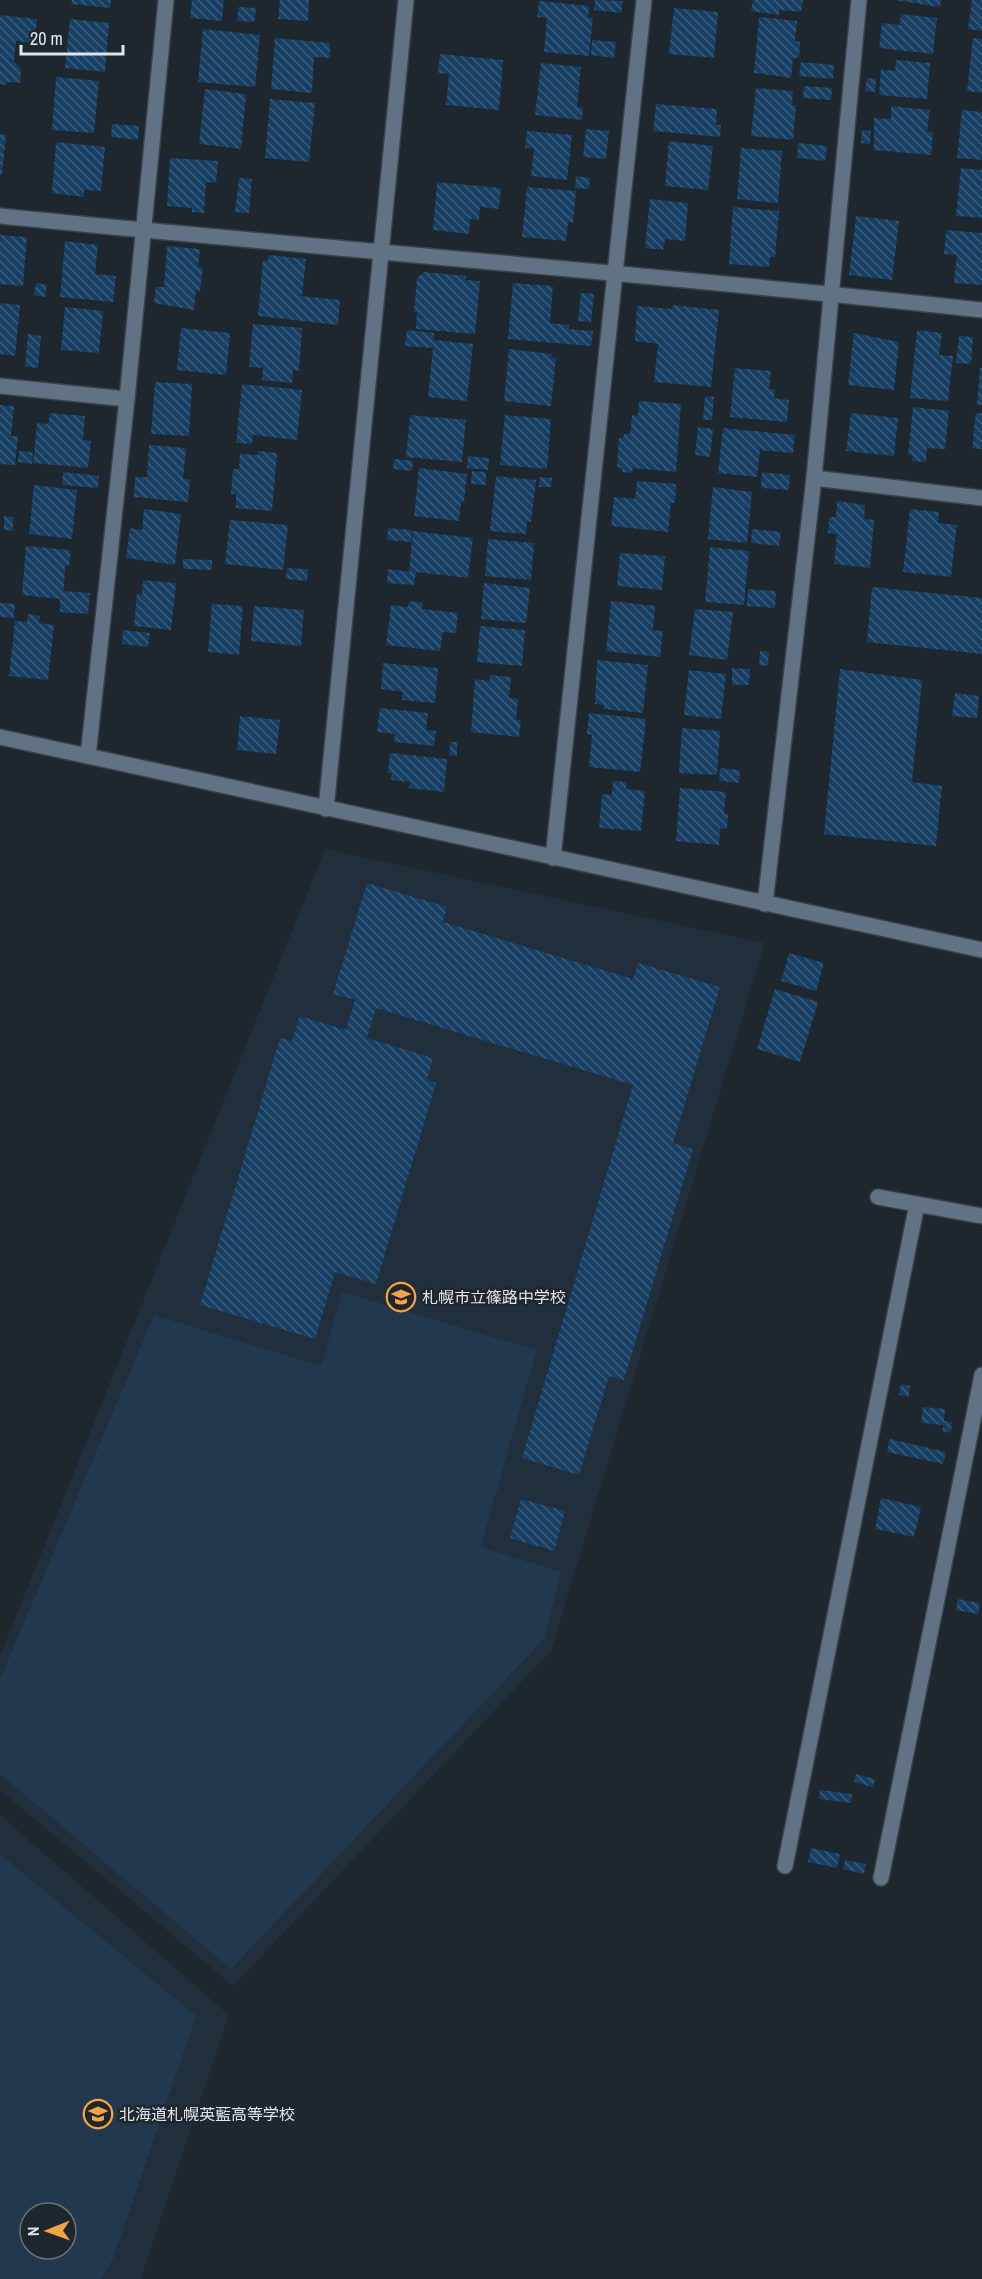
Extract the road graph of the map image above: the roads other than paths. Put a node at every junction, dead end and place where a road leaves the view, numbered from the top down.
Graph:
1 (166, 0) edge
2 (405, 0) edge
3 (644, 0) edge
4 (859, 0) edge
5 (0, 216) edge
6 (144, 230) junction
7 (381, 254) junction
8 (617, 272) junction
9 (832, 293) junction
10 (982, 310) edge
11 (0, 386) edge
12 (127, 399) junction
13 (813, 478) junction
14 (982, 498) edge
15 (0, 737) edge
16 (88, 756) junction
17 (326, 809) junction
18 (553, 858) junction
19 (765, 904) junction
20 (982, 950) edge
21 (878, 1197) dead end
22 (917, 1204) junction
23 (982, 1216) edge
24 (982, 1375) edge
25 (978, 1419) edge
26 (785, 1866) dead end
27 (881, 1878) dead end

1 - 6 street
2 - 7 street
3 - 8 street
4 - 9 street
5 - 6 street
6 - 7 street
6 - 12 street
7 - 8 street
7 - 17 street
8 - 9 street
8 - 18 street
9 - 10 street
9 - 13 street
11 - 12 street
12 - 16 street
13 - 14 street
13 - 19 street
15 - 16 street
16 - 17 street
17 - 18 street
18 - 19 street
19 - 20 street
21 - 22 street
22 - 23 street
22 - 26 street
24 - 25 street
25 - 27 street

